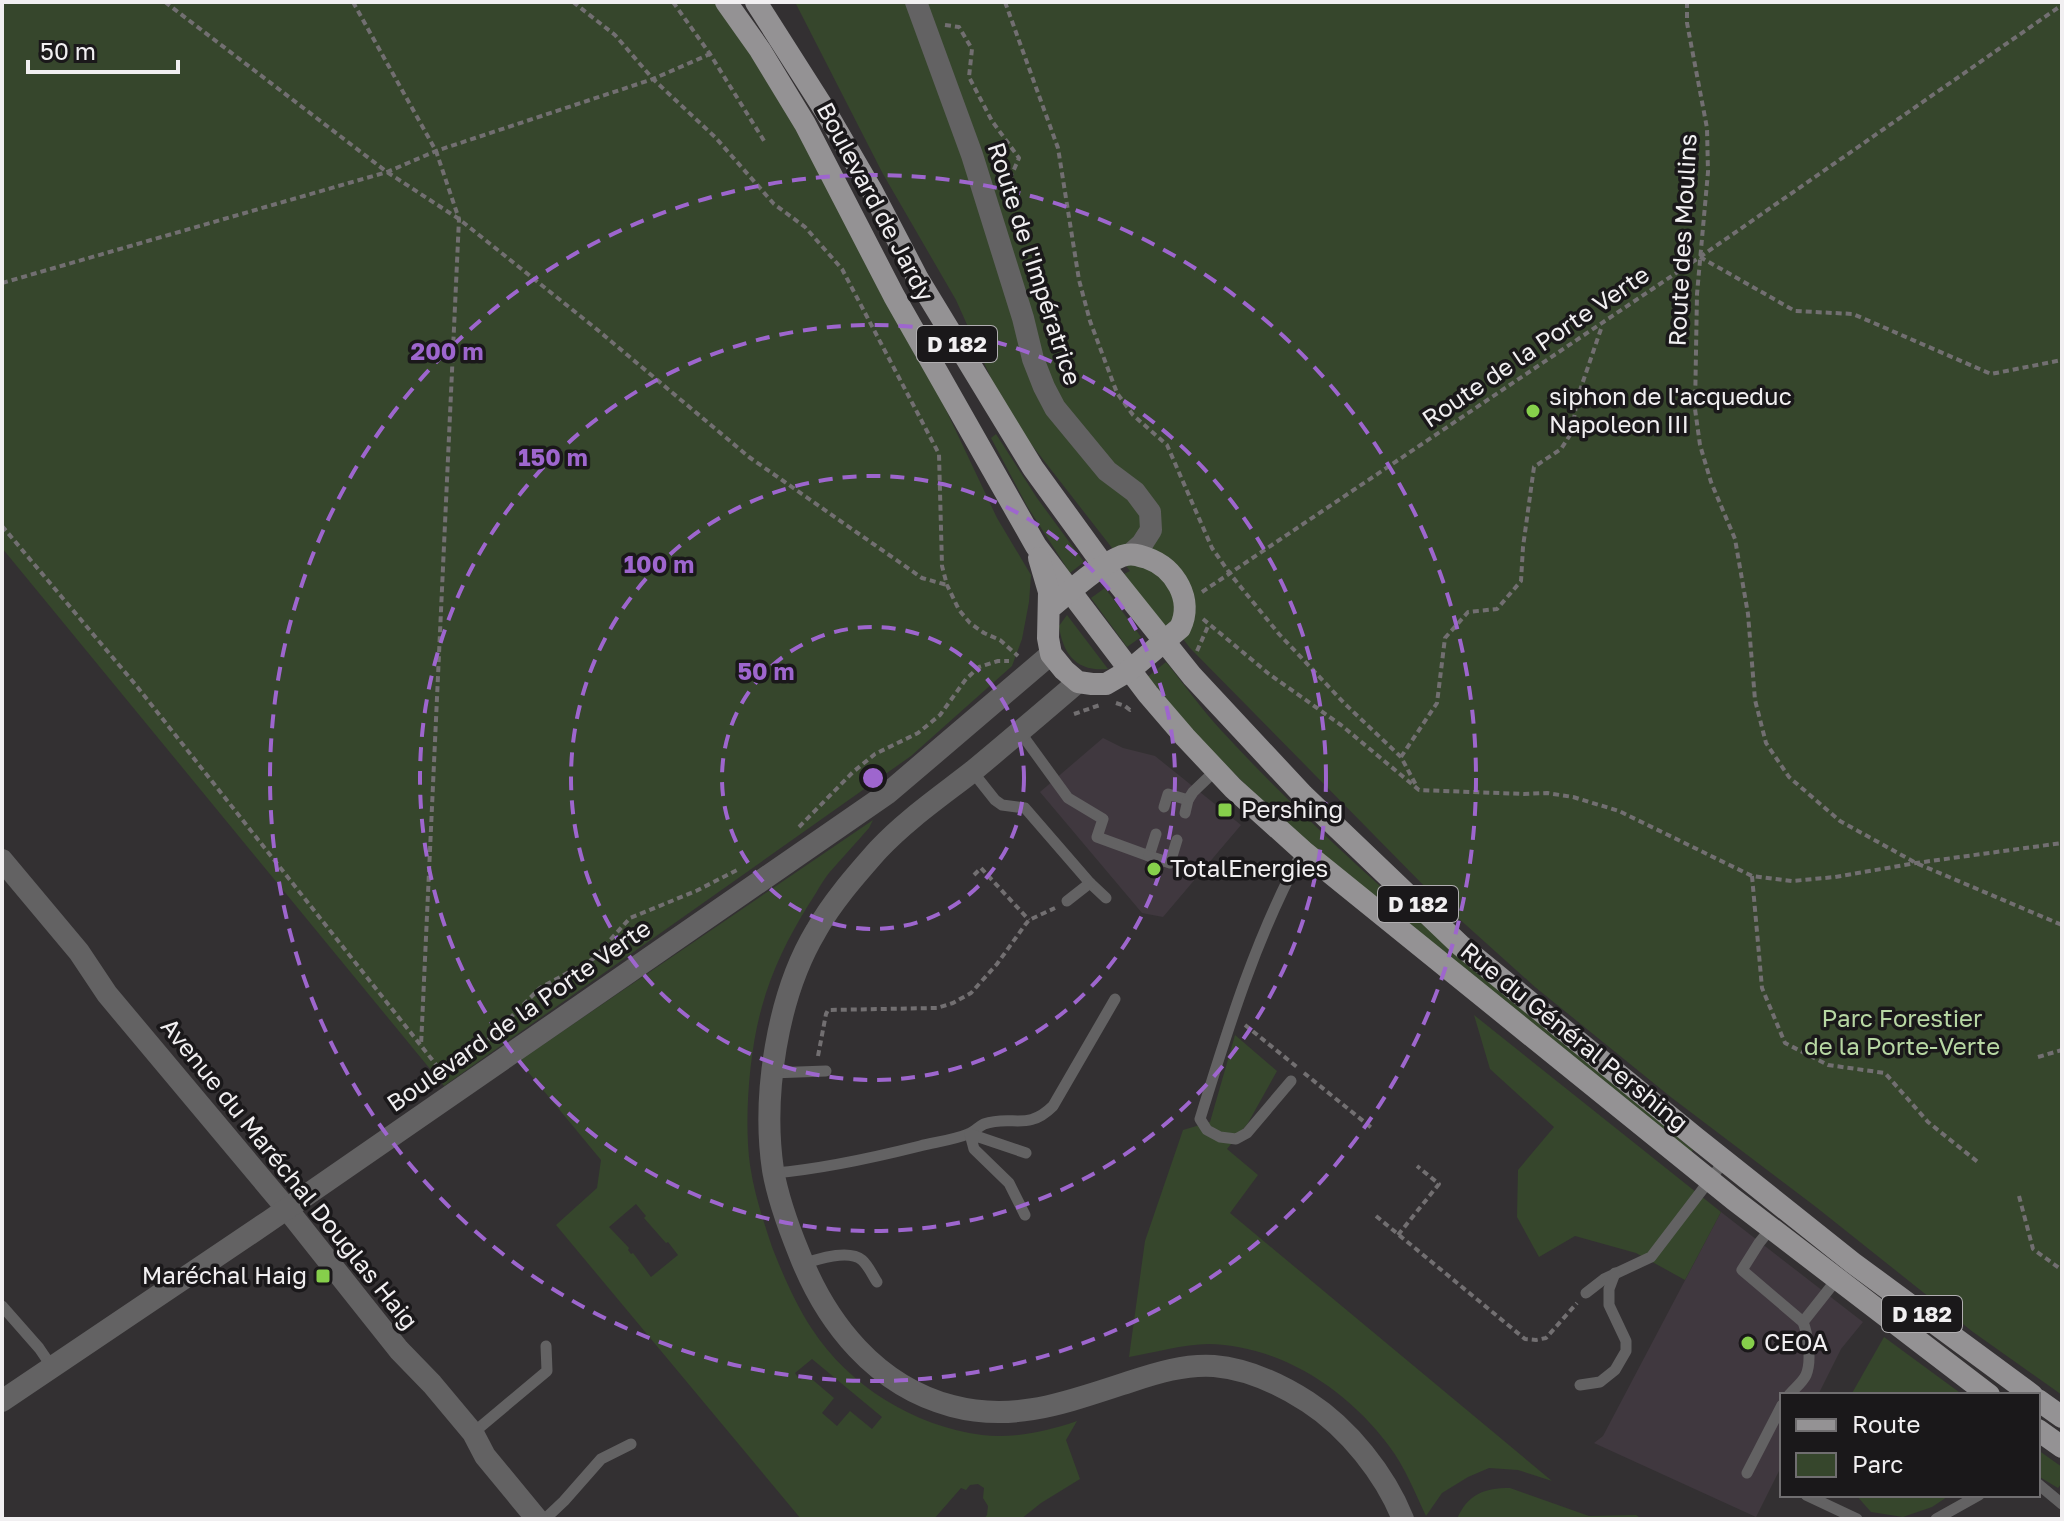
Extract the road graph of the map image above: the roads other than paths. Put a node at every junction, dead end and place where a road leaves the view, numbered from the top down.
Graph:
1 (726, 2) edge
2 (756, 2) edge
3 (916, 2) edge
4 (1036, 546) junction
5 (1132, 553) junction
6 (1104, 566) junction
7 (1070, 592) junction
8 (1050, 608) junction
9 (1165, 642) junction
10 (1051, 654) junction
11 (1130, 670) junction
12 (1078, 682) junction
13 (1020, 732) junction
14 (1216, 770) junction
15 (972, 771) junction
16 (1188, 800) junction
17 (1164, 807) dead end
18 (1185, 813) dead end
19 (1156, 834) dead end
20 (1177, 840) dead end
21 (1303, 851) junction
22 (1149, 856) junction
23 (2, 860) edge
24 (1090, 883) junction
25 (1106, 898) dead end
26 (1067, 901) road end
27 (1115, 999) dead end
28 (826, 1071) dead end
29 (771, 1073) junction
30 (1291, 1081) dead end
31 (970, 1134) junction
32 (1026, 1153) dead end
33 (1725, 1160) junction
34 (774, 1173) junction
35 (1708, 1179) junction
36 (287, 1209) junction
37 (1025, 1215) dead end
38 (1771, 1228) junction
39 (803, 1264) junction
40 (1615, 1273) junction
41 (1837, 1279) junction
42 (877, 1282) dead end
43 (1586, 1293) road end
44 (2, 1306) edge
45 (1803, 1322) junction
46 (546, 1346) dead end
47 (52, 1367) junction
48 (1580, 1385) dead end
49 (1791, 1393) edge
50 (1986, 1393) edge
51 (2029, 1393) edge
52 (2, 1401) edge
53 (2040, 1401) edge
54 (1780, 1409) edge
55 (2062, 1417) edge
56 (2040, 1431) edge
57 (473, 1433) junction
58 (631, 1444) dead end
59 (2062, 1447) edge
60 (1747, 1473) dead end
61 (2040, 1486) edge
62 (1810, 1497) edge
63 (1975, 1497) edge
64 (2062, 1504) edge
65 (537, 1519) edge
66 (545, 1519) edge
67 (1403, 1519) edge
68 (1857, 1519) edge
69 (1936, 1519) edge

1 - 4 main road, Boulevard de Jardy / D 182
2 - 6 main road, Boulevard de Jardy / D 182
3 - 5 street, Route de l'Impératrice
4 - 7 main road, Boulevard de Jardy / D 182
4 - 8 main road
5 - 6 main road
5 - 9 main road
6 - 7 main road
6 - 9 main road, Boulevard de Jardy / D 182
7 - 8 main road
7 - 11 main road, Boulevard de Jardy / D 182
8 - 10 main road
9 - 11 main road
9 - 33 main road, Rue du Général Pershing / D 182
10 - 12 main road
10 - 36 street, Boulevard de la Porte Verte
11 - 12 main road
11 - 14 main road, Rue du Général Pershing / D 182
12 - 13 street
13 - 15 street
13 - 22 lane
14 - 16 lane
14 - 21 main road, Rue du Général Pershing / D 182
15 - 24 lane
15 - 29 street
16 - 17 lane
16 - 18 lane
19 - 22 lane
20 - 22 lane
21 - 30 lane
21 - 35 main road, Rue du Général Pershing / D 182
23 - 36 street, Avenue du Maréchal Douglas Haig
24 - 25 lane
24 - 26 lane
27 - 31 lane
28 - 29 lane
29 - 34 street
31 - 32 lane
31 - 34 lane
31 - 37 lane
33 - 35 lane
33 - 51 main road, Rue du Général Pershing / D 182
34 - 39 street
35 - 38 main road, Rue du Général Pershing / D 182
35 - 40 lane
36 - 47 street, Boulevard de la Porte Verte
36 - 57 street, Avenue du Maréchal Douglas Haig
38 - 41 main road, Rue du Général Pershing / D 182
38 - 45 lane
39 - 42 lane
39 - 67 street
40 - 43 lane
40 - 48 lane
41 - 45 lane
41 - 50 main road, Rue du Général Pershing / D 182
44 - 47 lane
45 - 49 lane
46 - 57 lane
47 - 52 street, Boulevard de la Porte Verte
53 - 55 main road
54 - 60 lane
56 - 59 main road
57 - 65 street, Avenue du Maréchal Douglas Haig
58 - 66 lane
61 - 64 lane
62 - 68 lane
63 - 69 lane

